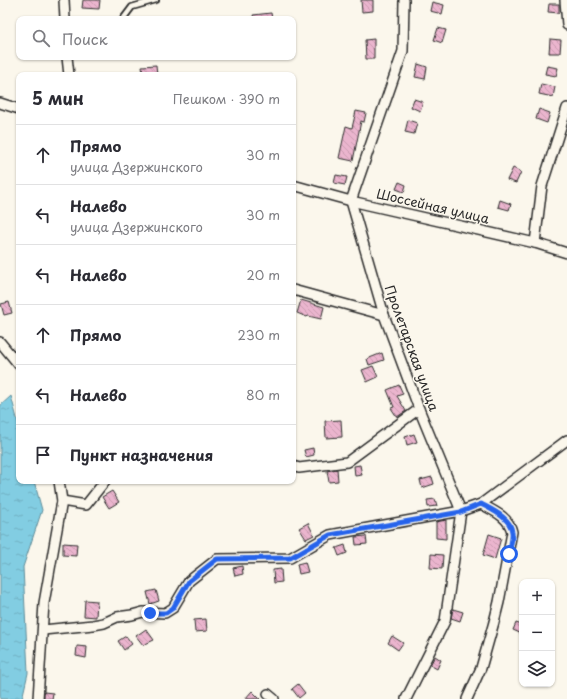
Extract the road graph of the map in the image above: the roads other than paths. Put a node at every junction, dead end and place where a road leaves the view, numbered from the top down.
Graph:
1 (64, 0) edge
2 (156, 0) edge
3 (404, 0) edge
4 (565, 0) edge
5 (65, 16) edge
6 (125, 16) edge
7 (567, 25) edge
8 (67, 60) edge
9 (69, 72) edge
10 (0, 103) edge
11 (16, 108) edge
12 (567, 108) edge
13 (296, 186) edge
14 (351, 201) junction
15 (535, 243) junction
16 (567, 253) edge
17 (296, 291) edge
18 (384, 315) junction
19 (0, 342) edge
20 (16, 361) edge
21 (420, 409) junction
22 (567, 440) edge
23 (296, 467) edge
24 (59, 484) edge
25 (103, 484) edge
26 (62, 501) junction
27 (481, 504) junction
28 (461, 512) junction
29 (42, 630) junction
30 (38, 699) edge
31 (406, 699) edge
32 (468, 699) edge

1 - 5 street
2 - 6 lane
3 - 14 street
4 - 7 street
8 - 9 street
10 - 11 street
12 - 15 street
13 - 14 street, Шоссейная улица
14 - 15 street, Шоссейная улица
14 - 18 street, Пролетарская улица
15 - 16 street, Шоссейная улица
17 - 18 street
18 - 21 street, Пролетарская улица
19 - 20 street
21 - 23 street
21 - 28 street, Пролетарская улица
22 - 27 street
24 - 26 street
25 - 26 street
26 - 29 street
27 - 28 street
27 - 32 street
28 - 29 street
28 - 31 street
29 - 30 street

